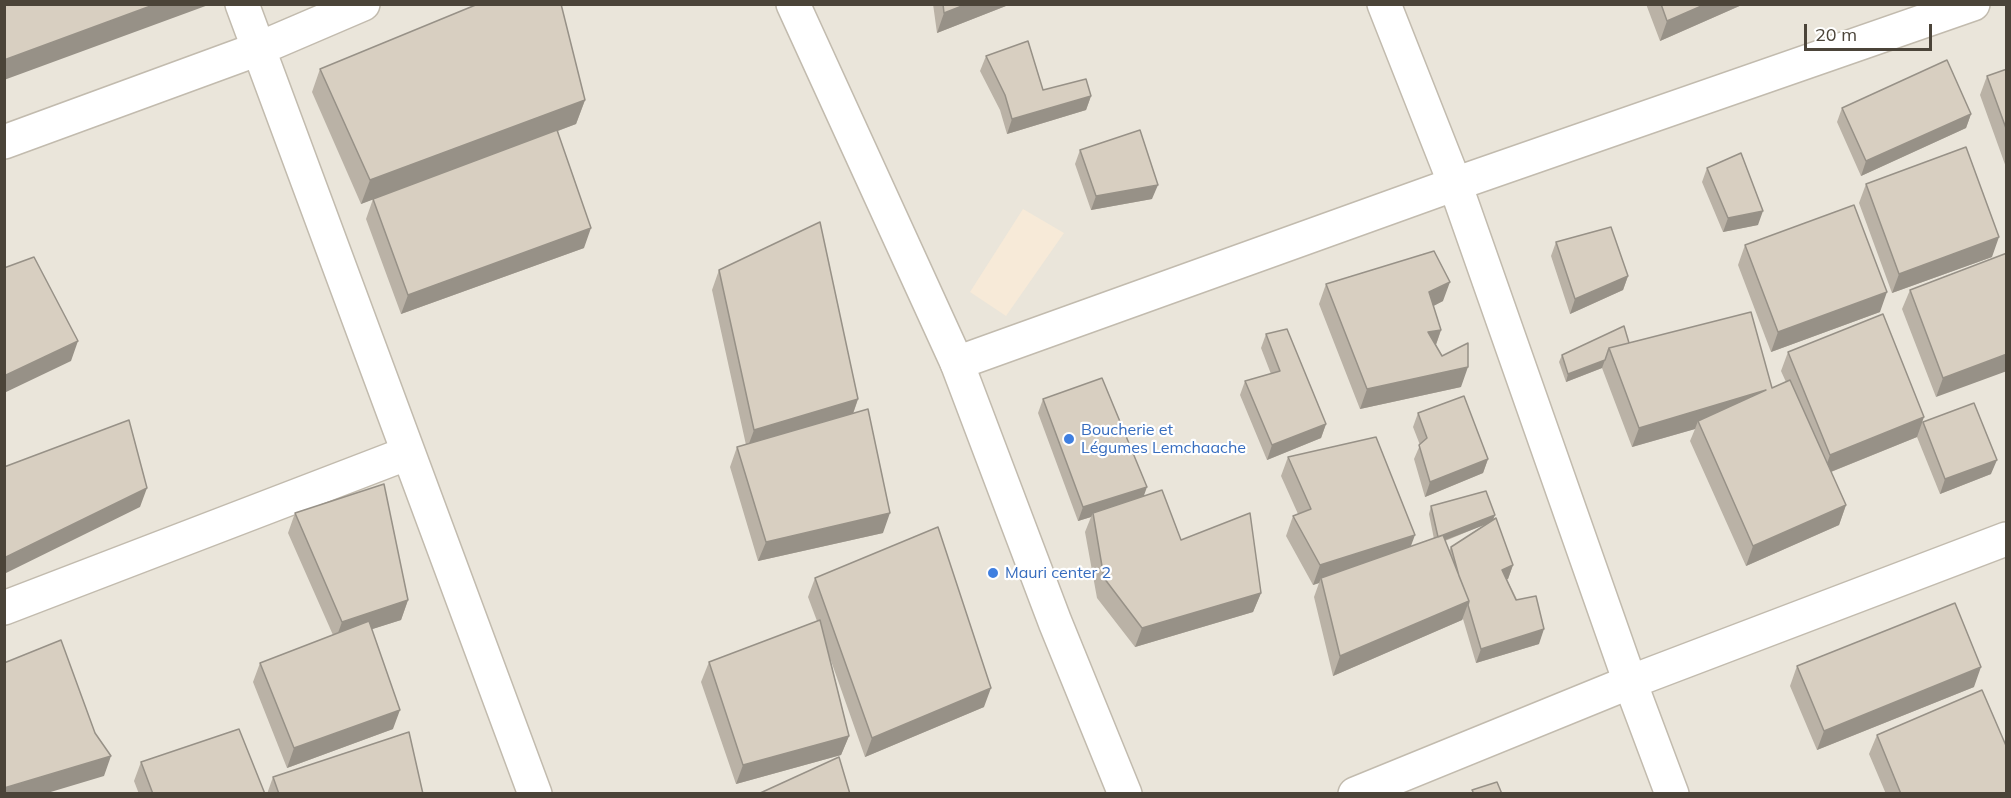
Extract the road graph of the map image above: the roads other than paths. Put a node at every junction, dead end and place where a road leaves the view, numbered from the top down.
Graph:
1 (242, 4) edge
2 (363, 4) edge
3 (793, 4) edge
4 (1384, 4) edge
5 (1973, 4) edge
6 (258, 49) junction
7 (4, 142) edge
8 (1455, 184) junction
9 (957, 363) junction
10 (408, 453) junction
11 (2007, 540) edge
12 (4, 608) edge
13 (1630, 682) junction
14 (535, 794) edge
15 (1125, 794) edge
16 (1355, 794) edge
17 (1672, 794) edge

1 - 6 street
2 - 6 street
3 - 9 street
4 - 8 street
5 - 8 street
6 - 7 street
6 - 10 street
8 - 9 street
8 - 13 street
9 - 15 street
10 - 12 street
10 - 14 street
11 - 13 street
13 - 16 street
13 - 17 street

